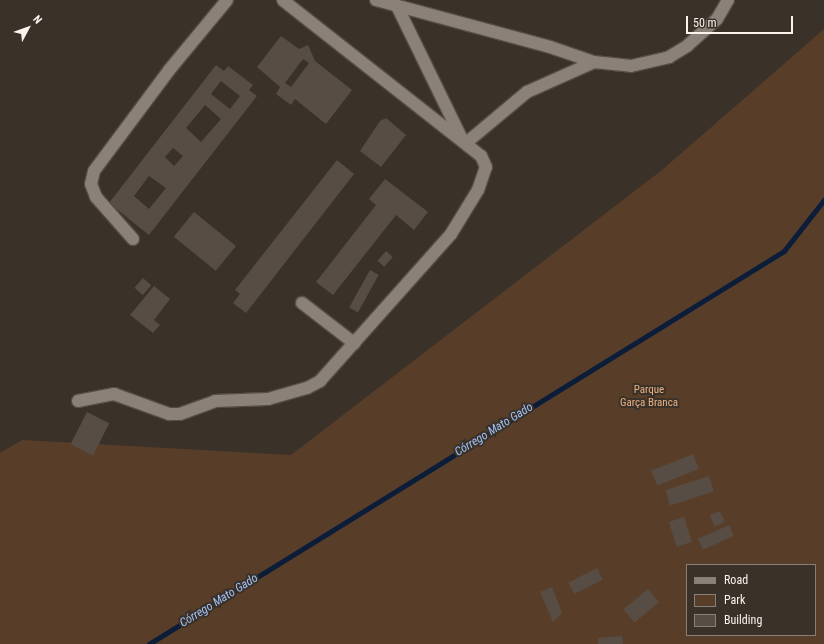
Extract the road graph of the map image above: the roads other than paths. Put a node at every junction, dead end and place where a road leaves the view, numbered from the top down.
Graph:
1 (227, 0) edge
2 (283, 0) edge
3 (376, 0) edge
4 (728, 0) edge
5 (397, 6) junction
6 (594, 62) junction
7 (464, 142) junction
8 (133, 239) dead end
9 (302, 303) dead end
10 (354, 343) junction
11 (78, 401) dead end

1 - 8 lane
2 - 7 lane
3 - 5 lane
4 - 6 lane
5 - 6 lane
5 - 7 lane
6 - 7 lane
7 - 10 lane
9 - 10 lane
10 - 11 lane

